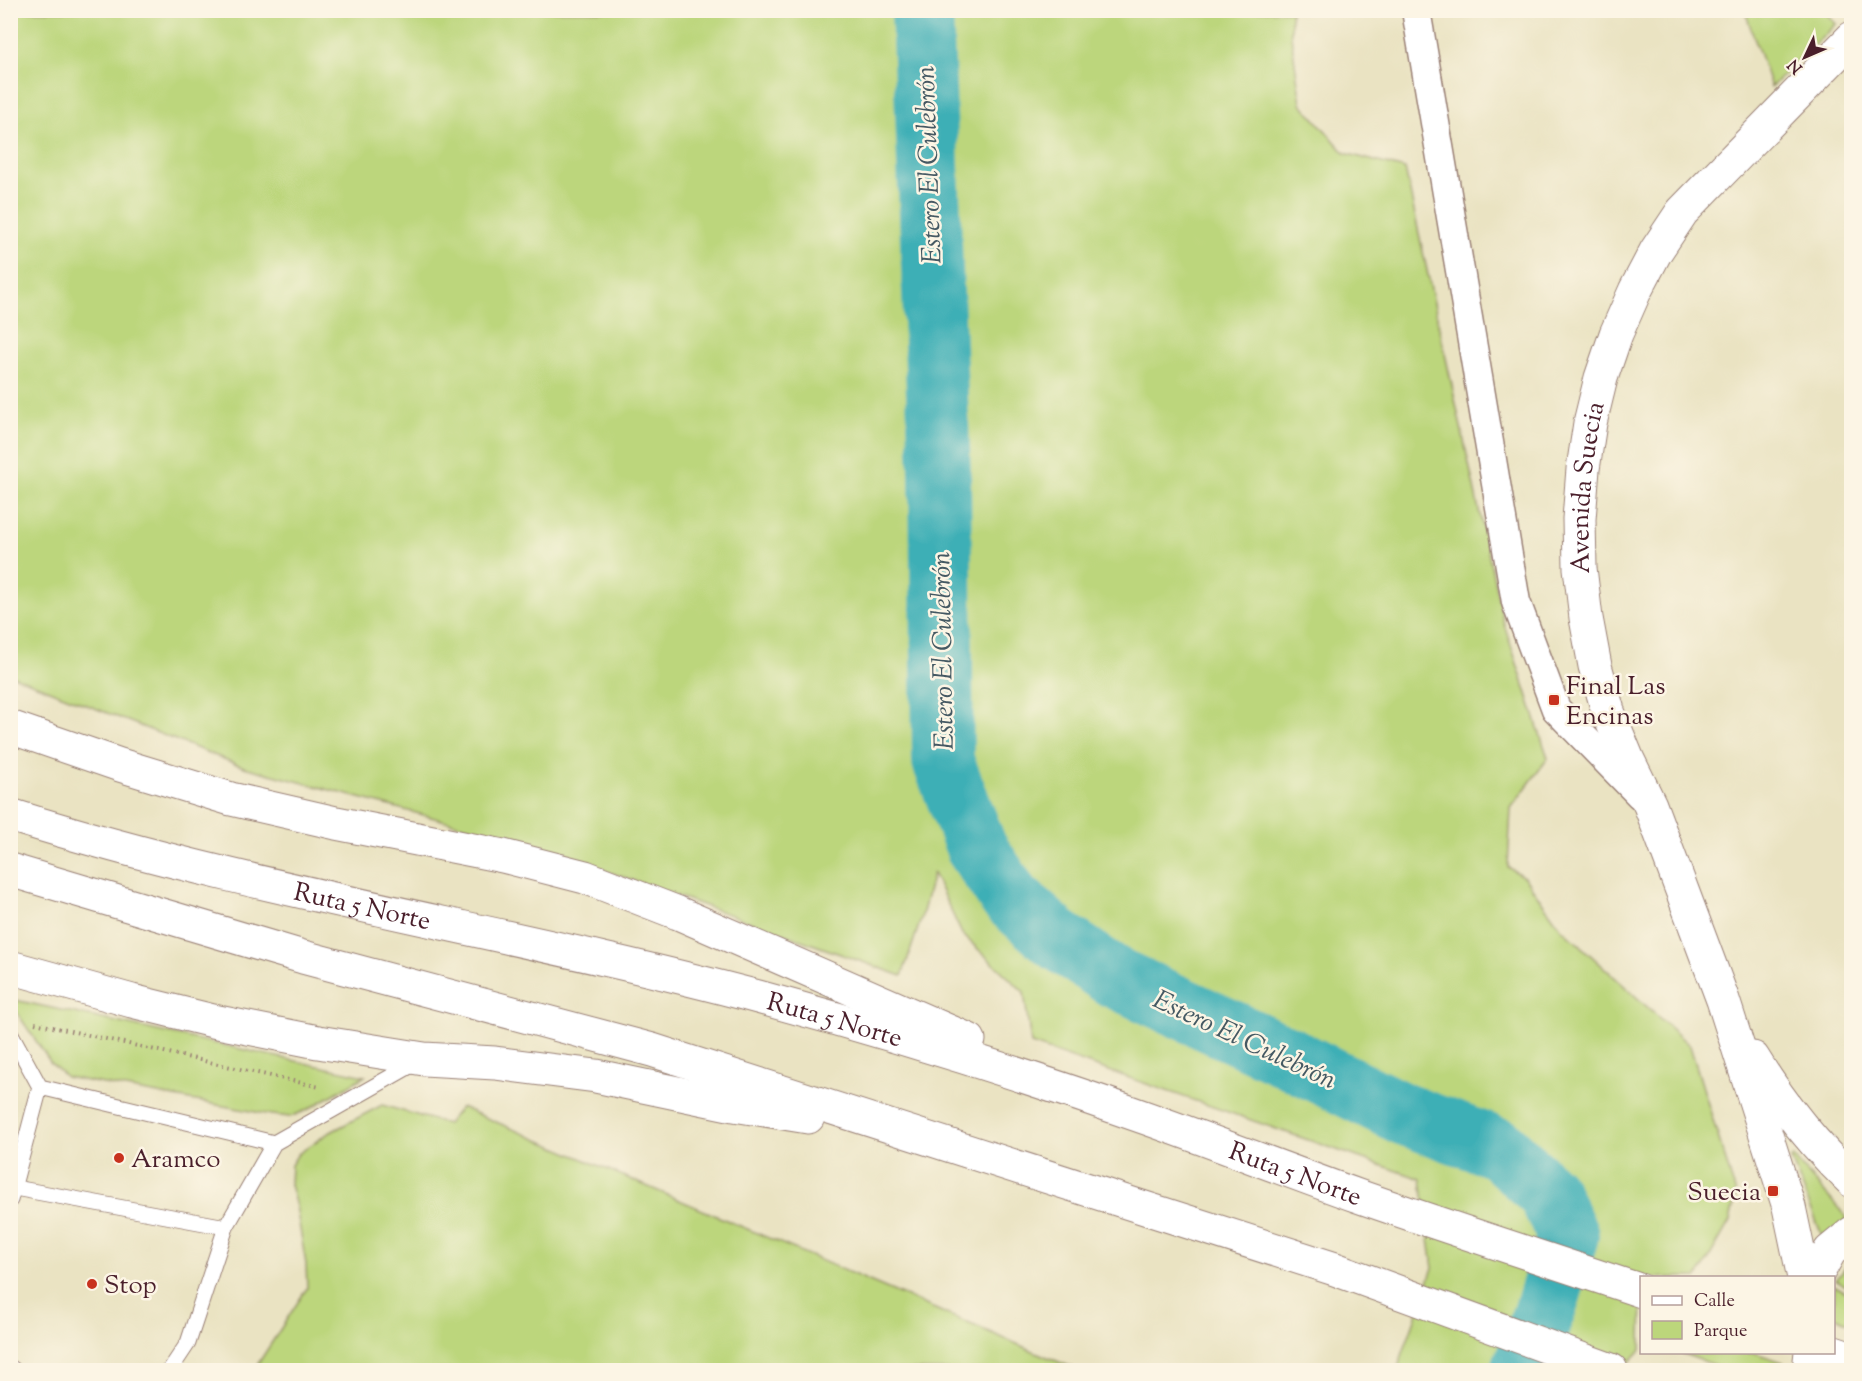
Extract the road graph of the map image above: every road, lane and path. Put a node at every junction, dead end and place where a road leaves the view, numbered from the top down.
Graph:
1 (1416, 10) edge
2 (1851, 38) edge
3 (10, 727) edge
4 (1650, 805) junction
5 (10, 816) edge
6 (10, 870) edge
7 (10, 967) edge
8 (1723, 1000) junction
9 (33, 1023) dead end
10 (10, 1032) edge
11 (424, 1059) junction
12 (40, 1087) junction
13 (356, 1096) junction
14 (1149, 1119) junction
15 (922, 1136) junction
16 (274, 1143) junction
17 (1851, 1181) edge
18 (13, 1194) edge
19 (226, 1227) junction
20 (1851, 1233) edge
21 (1804, 1276) edge
22 (1816, 1276) edge
23 (1640, 1291) edge
24 (1835, 1353) edge
25 (1810, 1354) edge
26 (1851, 1358) edge
27 (10, 1367) edge
28 (14, 1371) edge
29 (170, 1371) edge
30 (1611, 1371) edge
31 (1809, 1371) edge

1 - 4 street
2 - 4 main road, Avenida Suecia
3 - 14 main road
4 - 8 main road, Avenida Suecia
5 - 14 main road, Ruta 5 Norte
6 - 15 main road
7 - 11 main road
8 - 17 main road, Avenida Suecia
8 - 21 main road, Avenida Suecia
9 - 13 path
10 - 12 lane
11 - 13 lane
11 - 15 main road
12 - 16 lane
12 - 18 lane
13 - 16 lane
14 - 23 main road, Ruta 5 Norte
15 - 30 main road
16 - 19 lane
18 - 19 lane
19 - 29 lane
20 - 22 main road
24 - 26 main road
25 - 31 main road
27 - 28 lane

